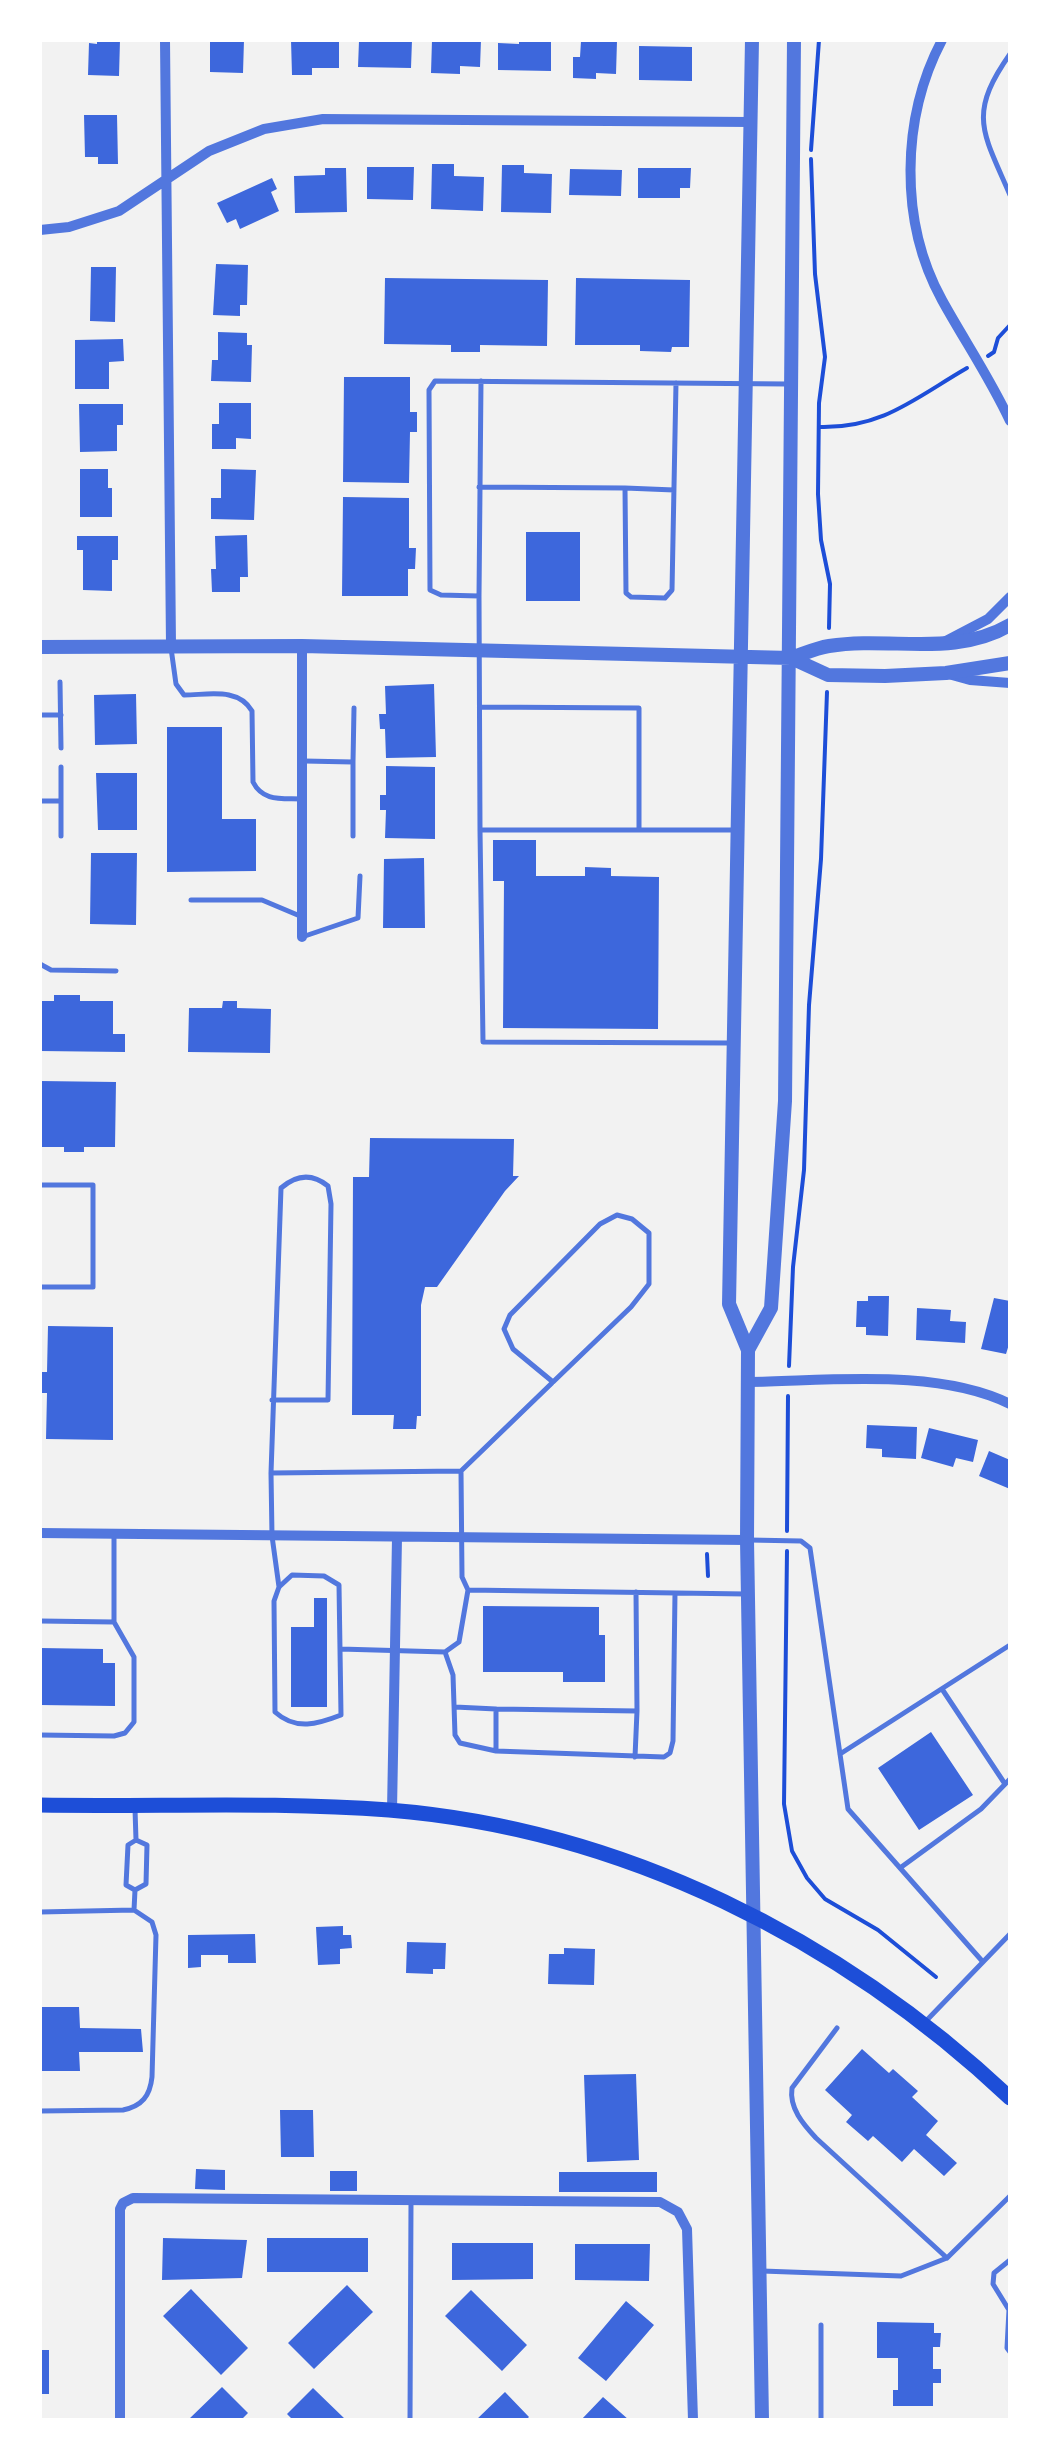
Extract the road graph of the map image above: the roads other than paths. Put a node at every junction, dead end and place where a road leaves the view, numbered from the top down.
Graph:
1 (165, 40) edge
2 (752, 40) edge
3 (794, 40) edge
4 (942, 40) edge
5 (1010, 54) edge
6 (751, 122) junction
7 (166, 182) junction
8 (1010, 195) edge
9 (40, 230) edge
10 (481, 381) junction
11 (676, 382) junction
12 (747, 383) junction
13 (790, 384) junction
14 (1010, 420) edge
15 (479, 487) junction
16 (625, 488) junction
17 (674, 490) junction
18 (478, 596) junction
19 (1010, 597) edge
20 (1010, 625) edge
21 (171, 645) junction
22 (940, 645) junction
23 (302, 646) junction
24 (40, 647) edge
25 (478, 650) junction
26 (743, 657) junction
27 (791, 658) junction
28 (1010, 663) edge
29 (946, 674) junction
30 (60, 682) dead end
31 (1010, 683) edge
32 (478, 707) junction
33 (354, 708) dead end
34 (40, 715) edge
35 (60, 715) junction
36 (61, 748) dead end
37 (302, 761) junction
38 (353, 762) junction
39 (60, 766) dead end
40 (302, 800) junction
41 (40, 801) edge
42 (60, 801) junction
43 (480, 830) junction
44 (639, 830) junction
45 (738, 830) junction
46 (60, 836) dead end
47 (352, 836) dead end
48 (360, 876) dead end
49 (191, 900) dead end
50 (302, 916) junction
51 (302, 937) joint
52 (40, 964) edge
53 (116, 971) dead end
54 (733, 1043) junction
55 (40, 1185) edge
56 (40, 1287) edge
57 (748, 1350) junction
58 (553, 1382) junction
59 (749, 1382) junction
60 (272, 1400) junction
61 (1010, 1404) edge
62 (461, 1472) junction
63 (271, 1473) junction
64 (40, 1534) edge
65 (114, 1534) junction
66 (272, 1536) junction
67 (397, 1538) junction
68 (462, 1538) junction
69 (747, 1540) junction
70 (278, 1588) junction
71 (468, 1590) junction
72 (636, 1592) junction
73 (675, 1593) junction
74 (748, 1594) junction
75 (40, 1621) edge
76 (114, 1622) junction
77 (1010, 1645) edge
78 (340, 1649) junction
79 (394, 1650) junction
80 (446, 1652) junction
81 (942, 1689) junction
82 (455, 1707) junction
83 (496, 1709) junction
84 (638, 1710) junction
85 (40, 1735) edge
86 (496, 1751) junction
87 (840, 1754) junction
88 (635, 1757) junction
89 (1008, 1782) edge
90 (40, 1805) edge
91 (135, 1806) junction
92 (392, 1810) junction
93 (136, 1840) junction
94 (900, 1868) junction
95 (134, 1890) junction
96 (134, 1910) junction
97 (40, 1912) edge
98 (752, 1914) junction
99 (1010, 1934) edge
100 (983, 1962) junction
101 (924, 2023) junction
102 (837, 2028) dead end
103 (1010, 2098) edge
104 (40, 2111) edge
105 (1010, 2196) edge
106 (410, 2202) junction
107 (947, 2258) junction
108 (1010, 2260) edge
109 (759, 2271) junction
110 (1008, 2310) edge
111 (821, 2325) dead end
112 (1010, 2352) edge
113 (120, 2420) edge
114 (410, 2420) edge
115 (693, 2420) edge
116 (762, 2420) edge
117 (821, 2420) edge

1 - 7 street
2 - 6 street
3 - 13 street
4 - 14 street
5 - 8 lane
6 - 7 street
6 - 12 street
7 - 9 street
7 - 21 street
10 - 11 lane
10 - 15 lane
10 - 18 lane
11 - 12 lane
11 - 17 lane
12 - 13 lane
12 - 26 street
13 - 27 street
15 - 16 lane
15 - 18 lane
16 - 17 lane
16 - 17 lane
18 - 25 lane
19 - 22 street
20 - 22 street
21 - 23 street
21 - 24 street
21 - 40 lane
22 - 27 street
23 - 25 street
23 - 37 street
25 - 26 street
25 - 32 lane
26 - 27 street
26 - 45 street
27 - 29 street
27 - 57 street
28 - 29 street
29 - 31 street
30 - 35 lane
32 - 43 lane
32 - 44 lane
33 - 38 lane
34 - 35 lane
35 - 36 lane
37 - 38 lane
37 - 40 street
38 - 47 lane
39 - 42 lane
40 - 50 street
41 - 42 lane
42 - 46 lane
43 - 44 lane
43 - 54 lane
44 - 45 lane
45 - 54 street
48 - 51 lane
49 - 50 lane
50 - 51 street
52 - 53 lane
54 - 57 street
55 - 56 lane
57 - 59 street
58 - 58 lane
58 - 62 lane
59 - 61 street
59 - 69 street
60 - 60 lane
60 - 63 lane
62 - 63 lane
62 - 68 lane
63 - 66 lane
64 - 65 street
65 - 66 street
65 - 76 lane
66 - 67 street
66 - 70 lane
67 - 68 street
67 - 79 street
68 - 69 street
68 - 71 lane
69 - 74 street
69 - 87 lane
70 - 78 lane
70 - 78 lane
71 - 72 lane
71 - 80 lane
72 - 73 lane
72 - 84 lane
73 - 74 lane
73 - 88 lane
74 - 98 street
75 - 76 lane
76 - 85 lane
77 - 81 lane
78 - 79 lane
79 - 80 lane
79 - 92 street
80 - 82 lane
81 - 87 lane
81 - 89 lane
82 - 83 lane
82 - 86 lane
83 - 84 lane
83 - 86 lane
84 - 88 lane
86 - 88 lane
87 - 94 lane
89 - 94 lane
90 - 91 main road
91 - 92 main road
91 - 93 lane
92 - 98 main road
93 - 95 lane
93 - 95 lane
94 - 100 lane
95 - 96 lane
96 - 97 lane
96 - 104 lane
98 - 101 main road
98 - 109 street
99 - 100 lane
100 - 101 lane
101 - 103 main road
102 - 107 lane
105 - 107 lane
106 - 113 street
106 - 114 lane
106 - 115 street
107 - 109 lane
108 - 110 lane
109 - 116 street
110 - 112 lane
111 - 117 lane

